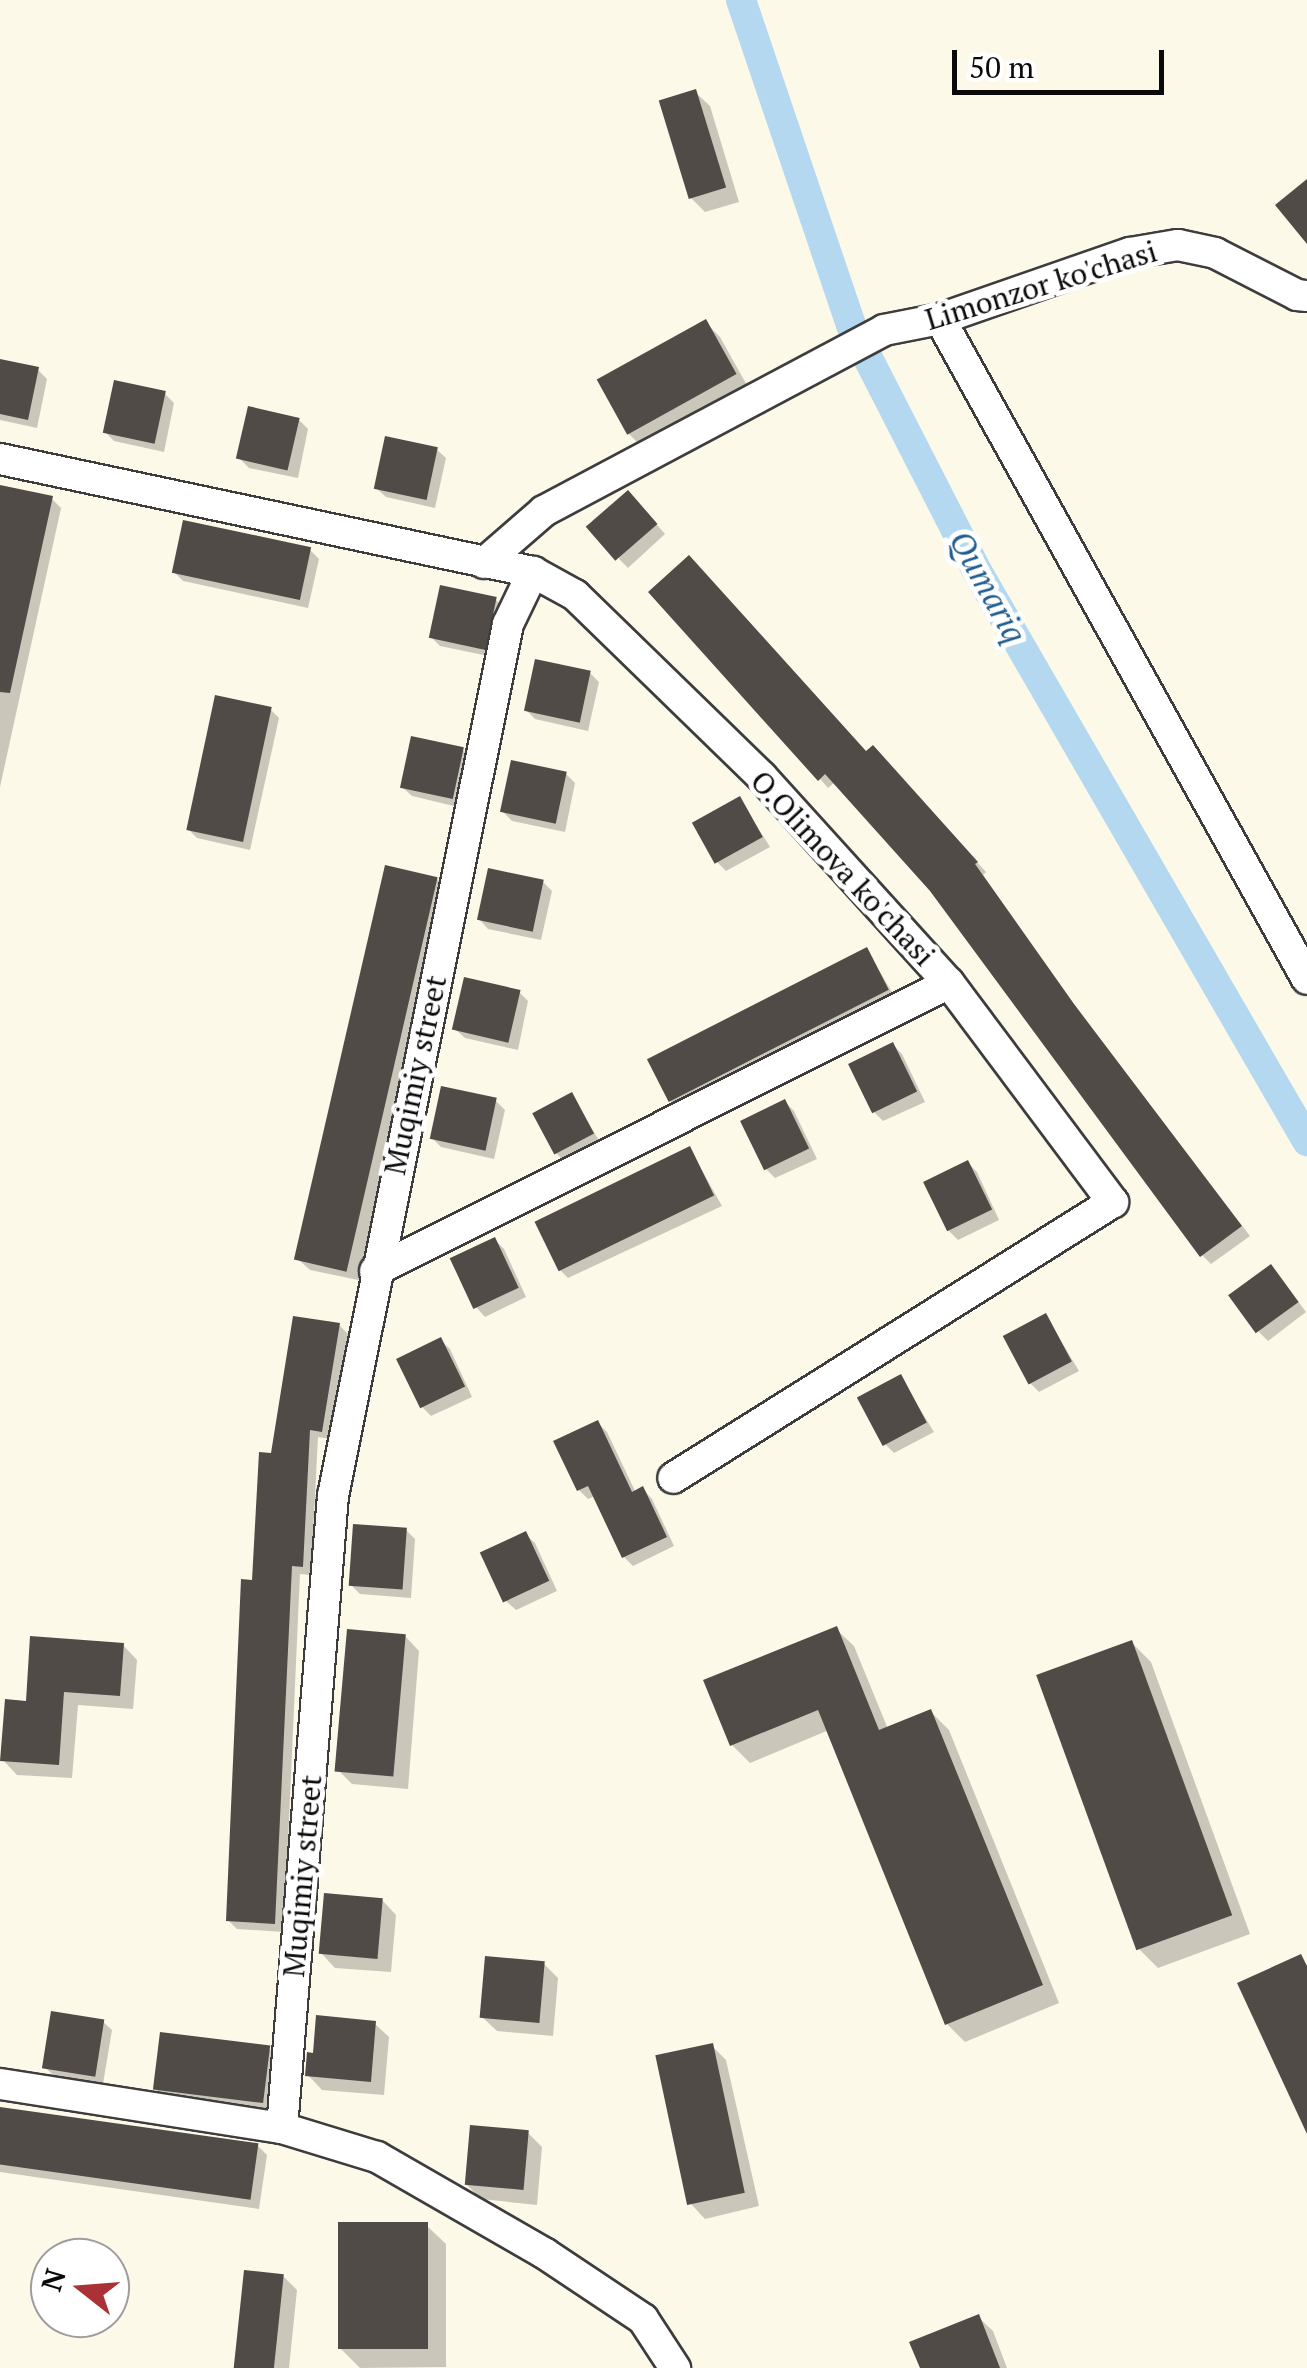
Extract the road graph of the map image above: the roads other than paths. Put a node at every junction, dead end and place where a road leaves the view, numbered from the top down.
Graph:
1 (1307, 296) edge
2 (940, 319) junction
3 (0, 458) edge
4 (484, 564) junction
5 (533, 572) junction
6 (1307, 979) edge
7 (949, 983) junction
8 (375, 1270) junction
9 (673, 1478) dead end
10 (0, 2084) edge
11 (282, 2128) junction
12 (676, 2368) edge

1 - 2 street, Limonzor ko'chasi
2 - 4 street, Limonzor ko'chasi
2 - 6 street
3 - 4 street
4 - 5 street
5 - 7 street, O.Olimova ko'chasi
5 - 8 street, Muqimiy street
7 - 8 street
7 - 9 street, O.Olimova ko'chasi
8 - 11 street, Muqimiy street
10 - 11 street
11 - 12 street

